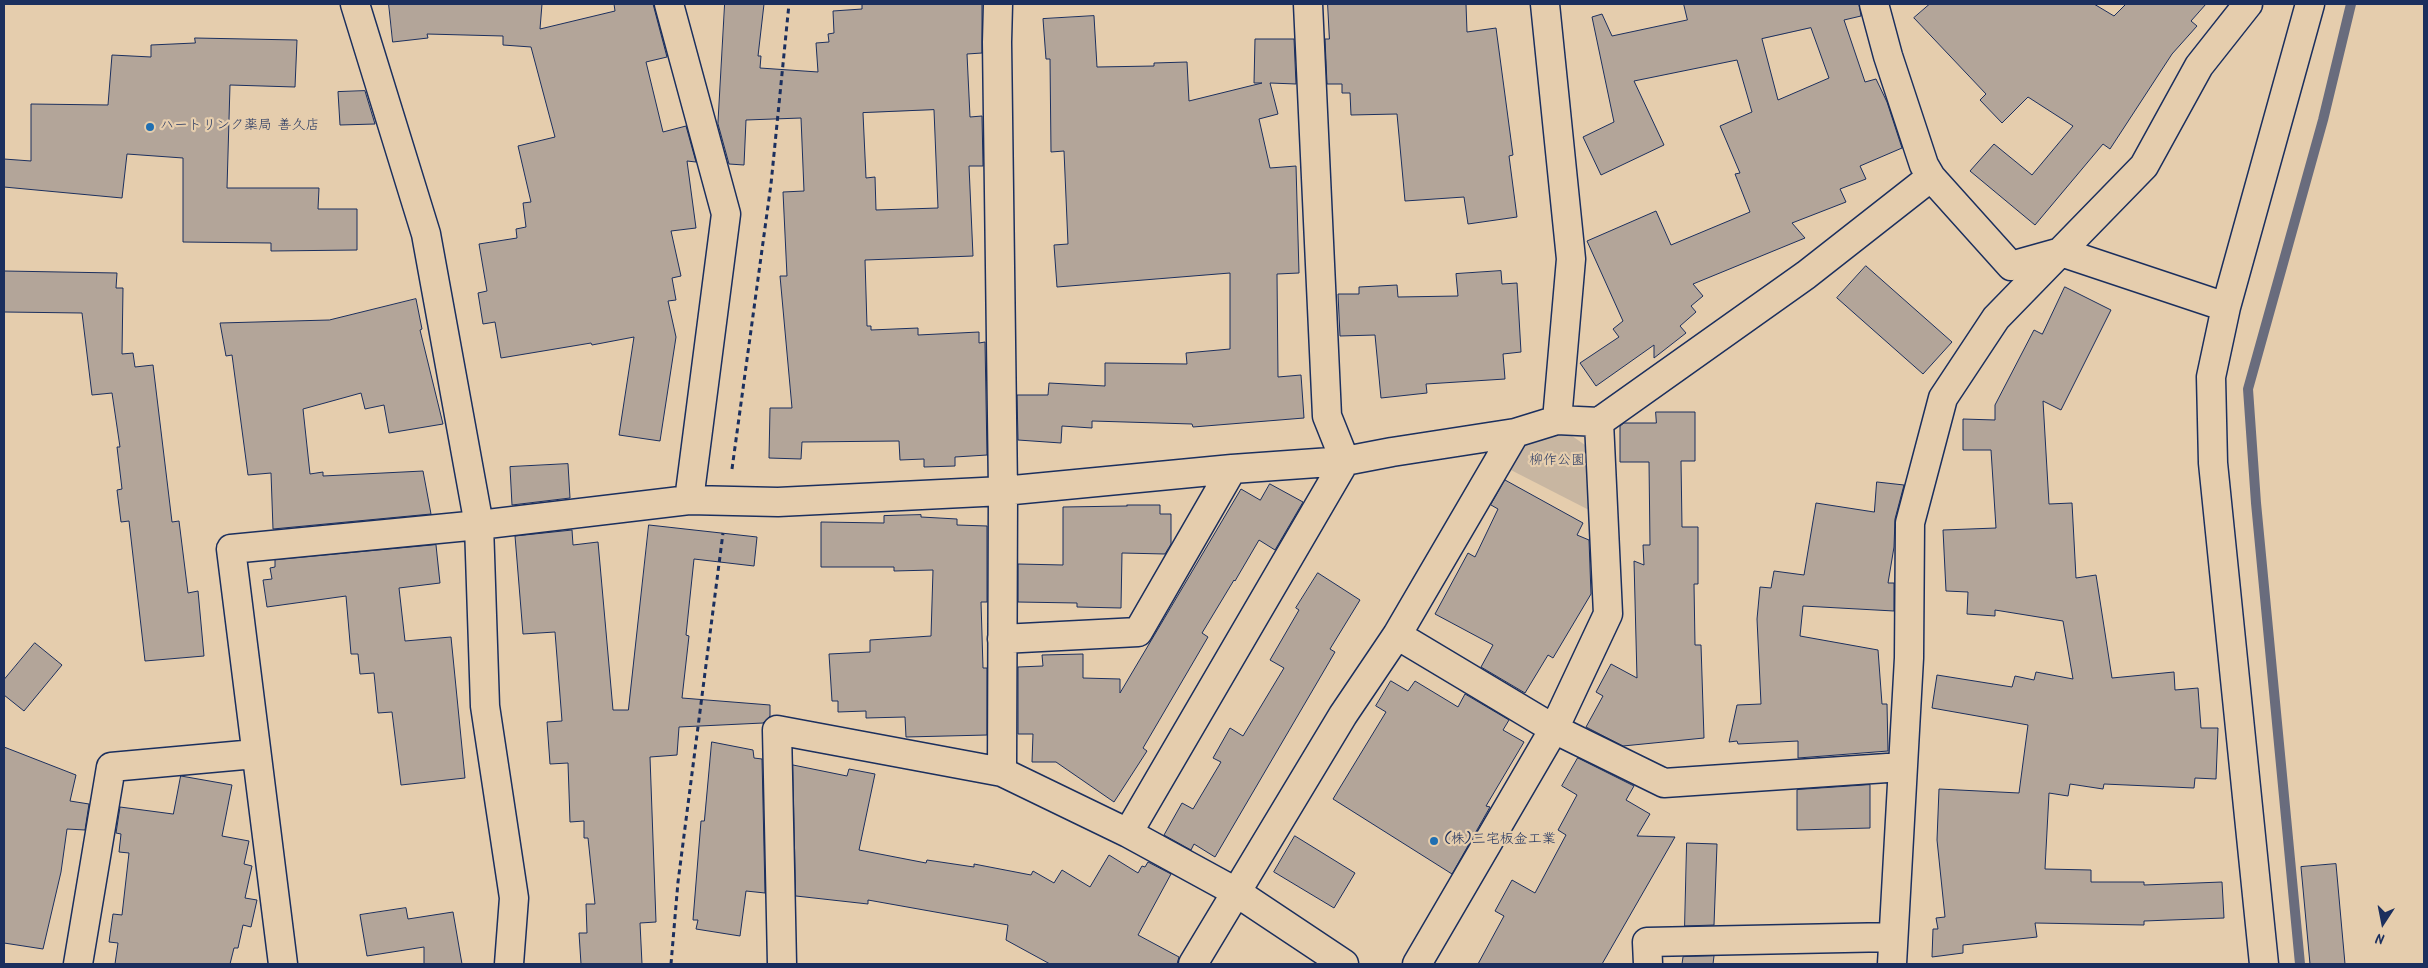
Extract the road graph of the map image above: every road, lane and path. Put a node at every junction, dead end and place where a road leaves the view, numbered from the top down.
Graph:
1 (354, 4) edge
2 (669, 4) edge
3 (998, 4) edge
4 (1308, 4) edge
5 (1545, 4) edge
6 (1874, 4) edge
7 (2248, 4) edge
8 (2310, 4) edge
9 (1931, 177) junction
10 (2061, 252) junction
11 (2226, 308) junction
12 (1557, 420) junction
13 (1599, 422) junction
14 (1515, 433) junction
15 (1345, 461) junction
16 (1232, 468) junction
17 (1002, 491) junction
18 (689, 500) junction
19 (479, 525) junction
20 (1396, 635) junction
21 (1002, 639) junction
22 (1554, 729) junction
23 (255, 754) junction
24 (1902, 767) junction
25 (1002, 772) junction
26 (1128, 833) junction
27 (1236, 892) junction
28 (1893, 937) junction
29 (78, 964) edge
30 (283, 964) edge
31 (509, 964) edge
32 (782, 964) edge
33 (1193, 964) edge
34 (1344, 964) edge
35 (1417, 964) edge
36 (1648, 964) edge
37 (1892, 964) edge
38 (2264, 964) edge

1 - 19 street
2 - 18 street
3 - 17 street
4 - 15 street
5 - 12 street
6 - 9 street
7 - 10 street
8 - 11 street
9 - 10 street
9 - 13 street
10 - 11 street
10 - 24 street
11 - 38 street
12 - 13 street
12 - 14 street
13 - 22 street
14 - 15 street
14 - 20 street
15 - 16 street
15 - 26 street
16 - 17 street
16 - 21 street
17 - 18 street
17 - 21 street
18 - 19 street
19 - 23 street
19 - 31 street
20 - 22 street
20 - 27 street
21 - 25 street
22 - 24 street
22 - 35 street
23 - 29 street
23 - 30 street
24 - 28 street
25 - 26 street
25 - 32 street
26 - 27 street
27 - 33 street
27 - 34 street
28 - 36 street
28 - 37 street

